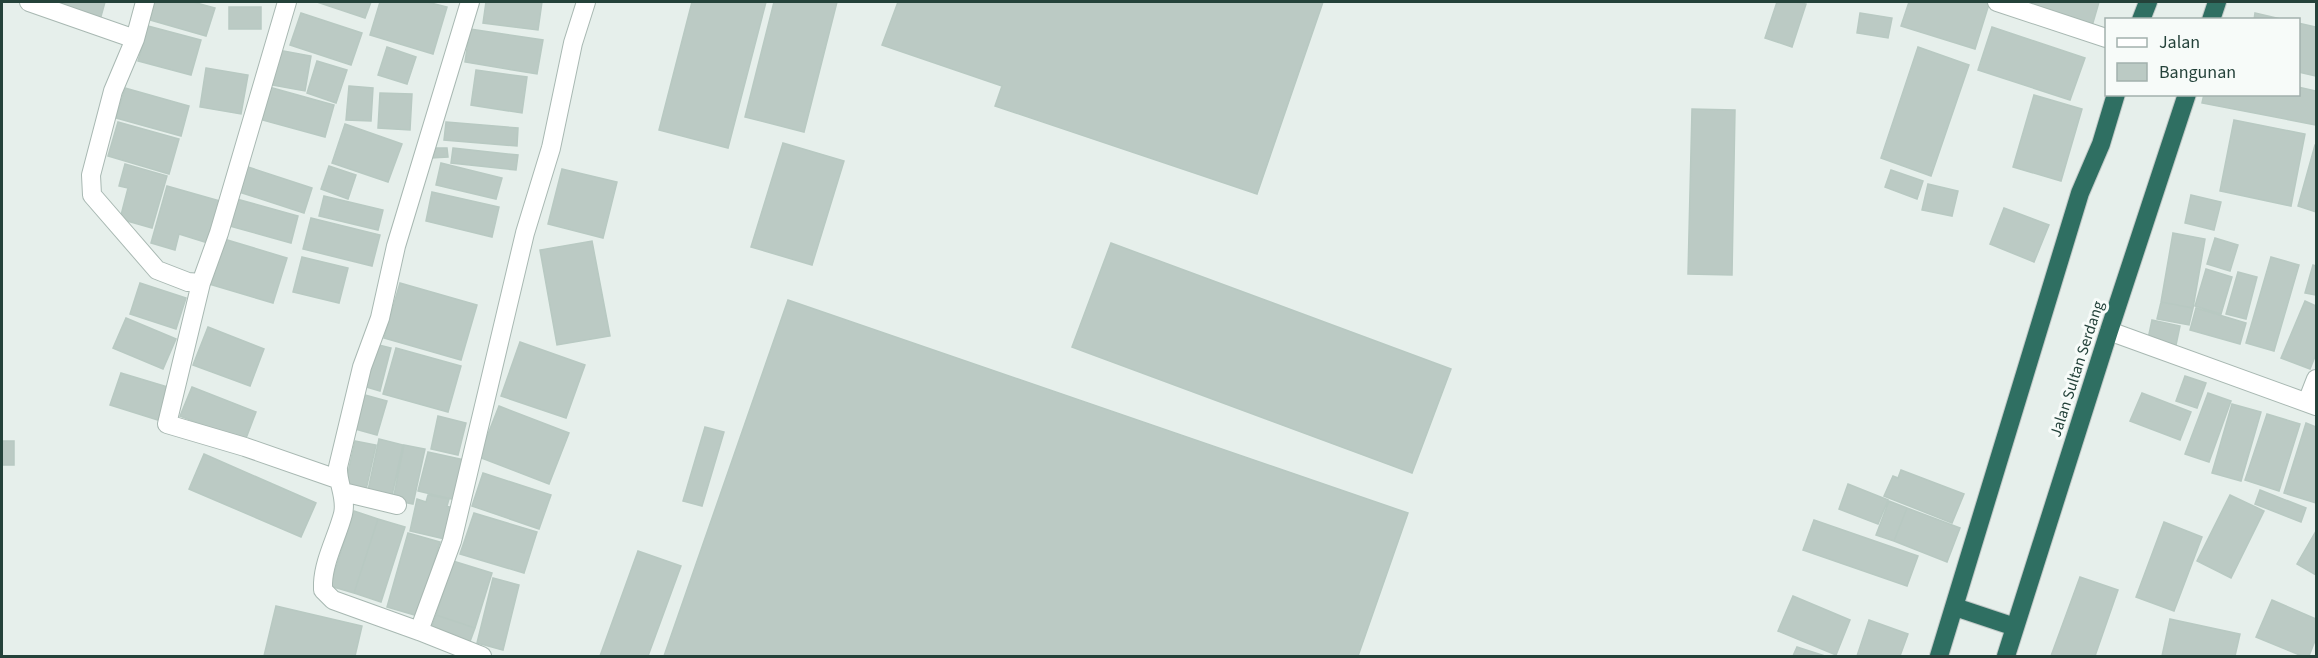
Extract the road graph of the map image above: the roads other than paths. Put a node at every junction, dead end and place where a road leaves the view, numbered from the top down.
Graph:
1 (28, 2) edge
2 (145, 2) edge
3 (287, 2) edge
4 (470, 2) edge
5 (586, 2) edge
6 (1997, 2) edge
7 (2148, 2) edge
8 (2217, 2) edge
9 (2142, 18) edge
10 (2212, 18) edge
11 (2105, 38) edge
12 (135, 39) junction
13 (2115, 96) edge
14 (2186, 96) edge
15 (201, 283) junction
16 (2109, 331) junction
17 (2316, 379) edge
18 (2312, 404) edge
19 (340, 485) junction
20 (398, 505) dead end
21 (1955, 607) junction
22 (2015, 627) junction
23 (419, 631) junction
24 (482, 657) edge
25 (1939, 657) edge
26 (2006, 657) edge

1 - 12 street
2 - 12 street
3 - 15 street
4 - 19 street
5 - 23 street
6 - 11 street
7 - 9 highway
8 - 10 highway
12 - 15 street
13 - 21 highway
14 - 16 highway, Jalan Sultan Serdang
15 - 19 street
16 - 18 street
16 - 22 highway, Jalan Sultan Serdang
17 - 18 street
19 - 20 street
19 - 23 street
21 - 22 highway
21 - 25 highway
22 - 26 highway, Jalan Sultan Serdang
23 - 24 street

